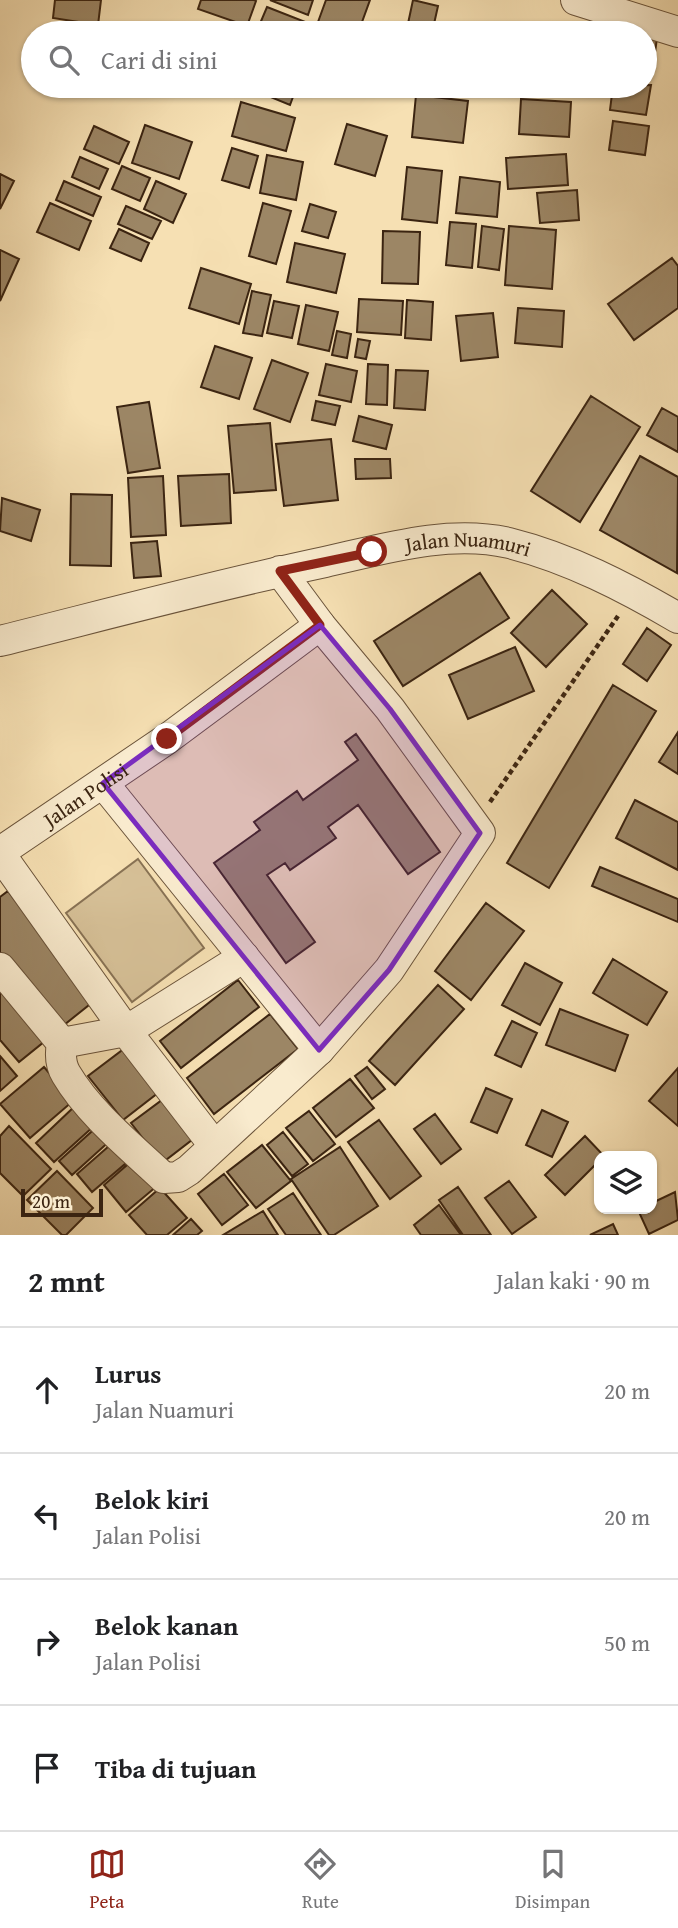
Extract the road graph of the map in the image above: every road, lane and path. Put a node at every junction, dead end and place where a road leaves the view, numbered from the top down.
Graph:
1 (576, 0) edge
2 (643, 21) edge
3 (657, 25) edge
4 (678, 32) edge
5 (280, 571) junction
6 (635, 592) junction
7 (676, 613) edge
8 (320, 625) junction
9 (0, 641) edge
10 (103, 783) junction
11 (480, 834) junction
12 (0, 853) edge
13 (244, 957) junction
14 (0, 968) edge
15 (127, 1031) junction
16 (62, 1043) junction
17 (319, 1050) junction
18 (214, 1144) junction

1 - 2 street
3 - 4 street
5 - 6 street, Jalan Nuamuri
5 - 8 street
5 - 9 street, Jalan Nuamuri
6 - 7 street, Jalan Nuamuri
6 - 11 path
8 - 10 street, Jalan Polisi
8 - 11 street
10 - 12 street, Jalan Polisi
10 - 13 street
11 - 17 street
12 - 15 street
13 - 15 street
13 - 17 street
14 - 16 street
15 - 16 street
15 - 18 street
16 - 18 street
17 - 18 street

